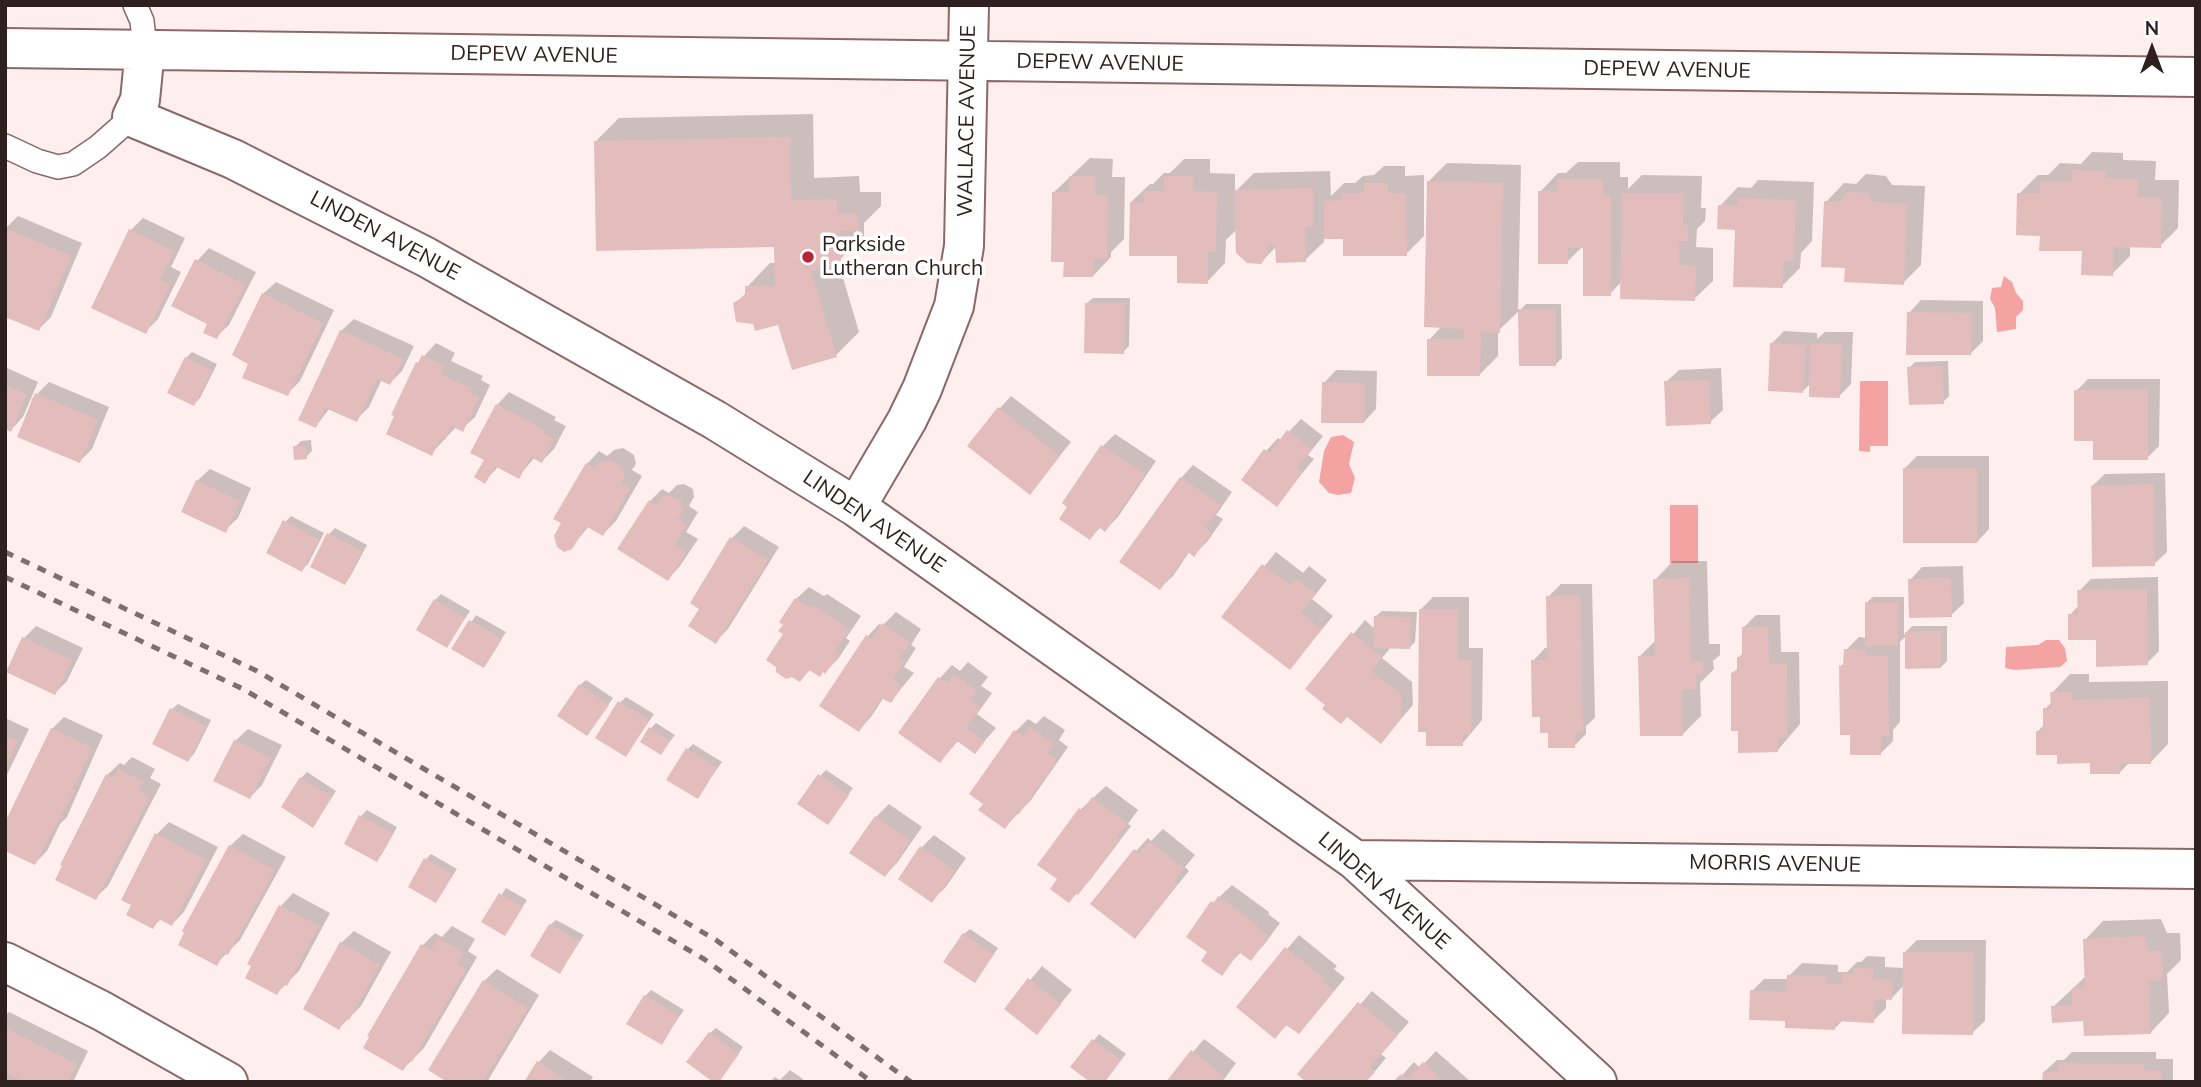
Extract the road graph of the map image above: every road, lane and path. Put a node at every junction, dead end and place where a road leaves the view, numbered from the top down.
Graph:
1 (135, 5) edge
2 (969, 5) edge
3 (5, 48) edge
4 (145, 49) junction
5 (968, 61) junction
6 (2196, 77) edge
7 (132, 117) junction
8 (5, 146) edge
9 (856, 506) junction
10 (1355, 860) junction
11 (2196, 869) edge
12 (5, 962) edge
13 (188, 1072) edge
14 (228, 1082) edge
15 (1597, 1082) edge

1 - 4 lane
2 - 5 street, WALLACE AVENUE
3 - 4 street, DEPEW AVENUE
4 - 5 street, DEPEW AVENUE
4 - 7 street
5 - 6 street, DEPEW AVENUE
5 - 9 street, WALLACE AVENUE
7 - 8 lane
7 - 9 street, LINDEN AVENUE
9 - 10 street, LINDEN AVENUE
10 - 11 street, MORRIS AVENUE
10 - 15 street, LINDEN AVENUE
12 - 13 street
13 - 14 street

